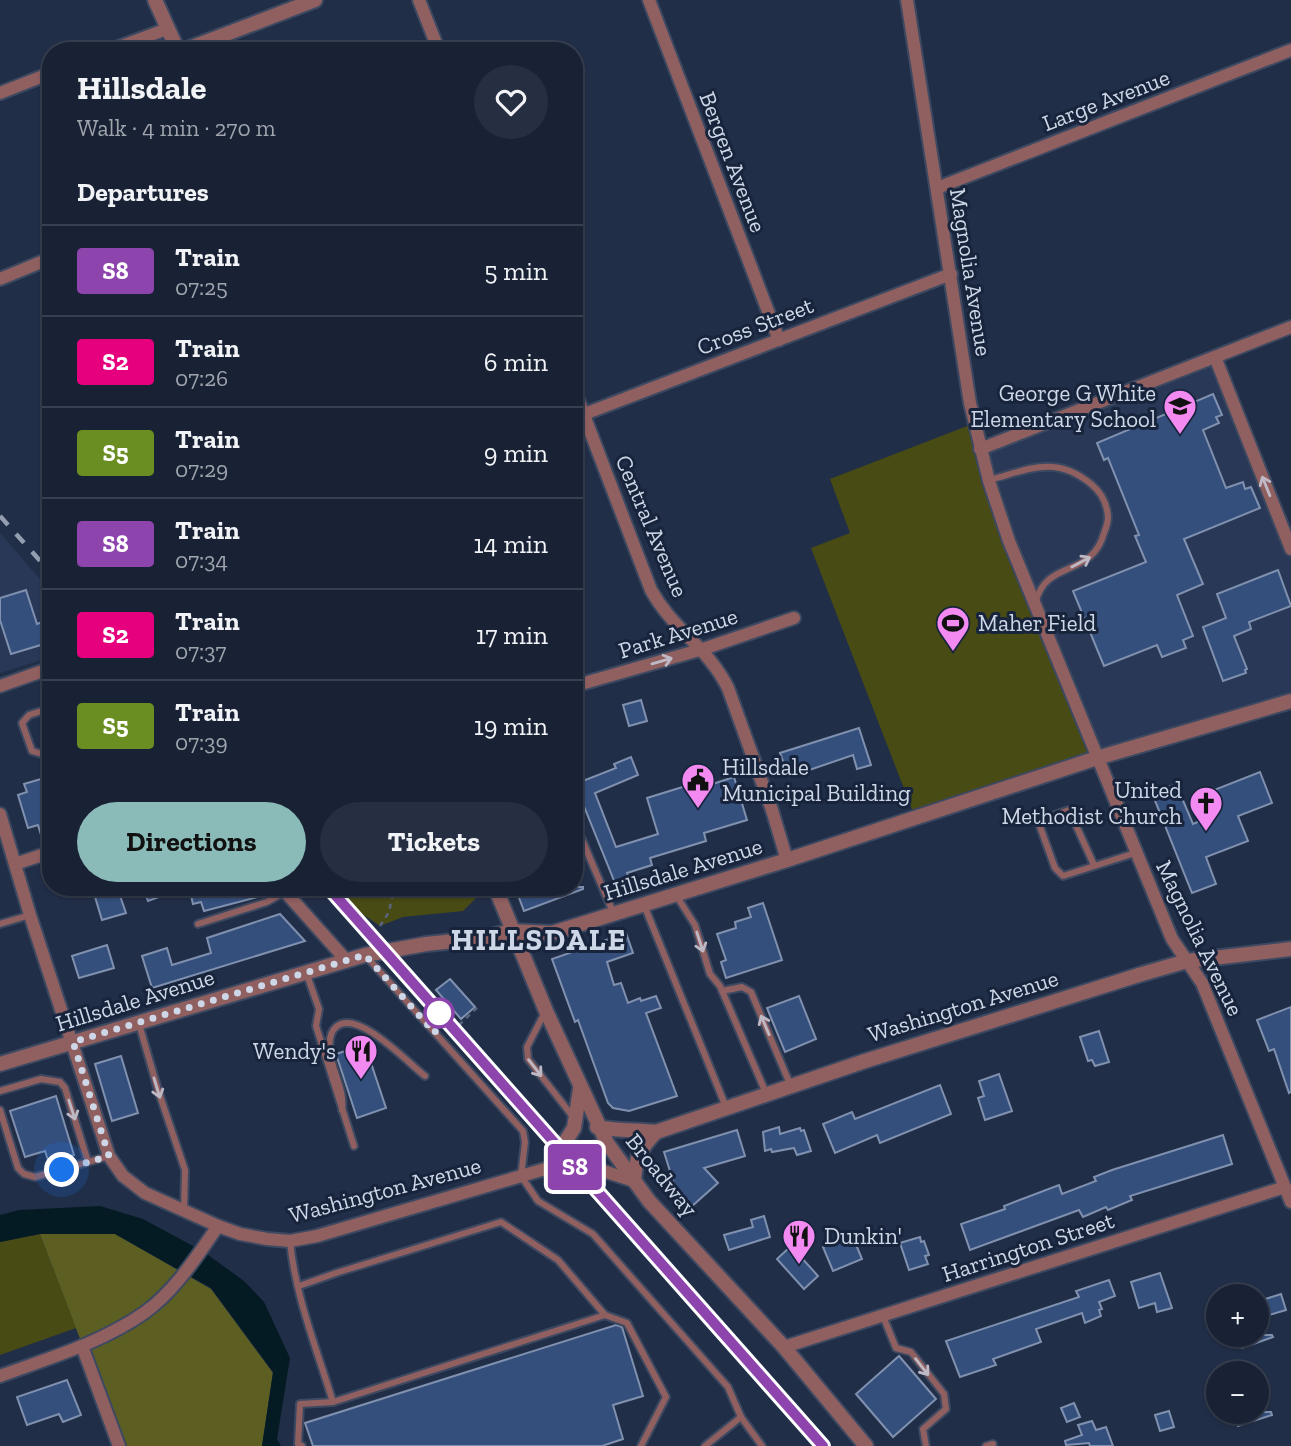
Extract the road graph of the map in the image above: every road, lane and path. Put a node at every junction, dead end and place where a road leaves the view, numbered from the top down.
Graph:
1 (155, 0) edge
2 (315, 0) edge
3 (419, 0) edge
4 (649, 0) edge
5 (907, 0) edge
6 (167, 29) junction
7 (132, 42) edge
8 (175, 42) edge
9 (204, 42) edge
10 (435, 42) edge
11 (1291, 50) edge
12 (42, 77) edge
13 (0, 93) edge
14 (937, 188) junction
15 (42, 262) edge
16 (951, 274) junction
17 (0, 279) edge
18 (1291, 327) edge
19 (779, 340) junction
20 (1214, 357) junction
21 (583, 414) edge
22 (583, 426) edge
23 (980, 449) junction
24 (989, 481) junction
25 (1291, 549) edge
26 (1035, 607) junction
27 (794, 618) dead end
28 (703, 649) junction
29 (42, 671) edge
30 (583, 683) edge
31 (0, 686) edge
32 (1291, 701) edge
33 (42, 711) edge
34 (42, 754) edge
35 (1097, 758) junction
36 (0, 814) edge
37 (583, 842) edge
38 (1135, 853) junction
39 (42, 855) edge
40 (787, 860) junction
41 (15, 864) junction
42 (1094, 865) junction
43 (676, 895) junction
44 (275, 896) edge
45 (288, 896) edge
46 (392, 896) edge
47 (498, 896) edge
48 (643, 905) junction
49 (614, 914) junction
50 (30, 915) junction
51 (0, 924) edge
52 (198, 924) dead end
53 (380, 926) dead end
54 (512, 931) junction
55 (1291, 949) edge
56 (365, 955) junction
57 (346, 960) junction
58 (1187, 961) junction
59 (306, 972) junction
60 (722, 990) junction
61 (480, 1005) dead end
62 (546, 1010) junction
63 (138, 1022) junction
64 (459, 1025) dead end
65 (73, 1042) junction
66 (0, 1064) edge
67 (425, 1076) dead end
68 (791, 1086) junction
69 (580, 1087) junction
70 (0, 1091) edge
71 (766, 1094) junction
72 (726, 1108) junction
73 (0, 1110) edge
74 (342, 1110) junction
75 (542, 1119) dead end
76 (575, 1120) junction
77 (597, 1127) junction
78 (656, 1132) junction
79 (557, 1135) dead end
80 (607, 1143) junction
81 (354, 1146) dead end
82 (109, 1156) junction
83 (88, 1162) junction
84 (550, 1164) junction
85 (521, 1176) junction
86 (634, 1181) junction
87 (1285, 1187) junction
88 (1291, 1202) edge
89 (184, 1210) junction
90 (218, 1226) junction
91 (290, 1241) junction
92 (299, 1286) junction
93 (605, 1315) junction
94 (883, 1316) junction
95 (82, 1346) junction
96 (784, 1347) junction
97 (0, 1376) edge
98 (333, 1402) junction
99 (741, 1417) junction
100 (119, 1446) edge
101 (302, 1446) edge
102 (641, 1446) edge
103 (705, 1446) edge
104 (762, 1446) edge
105 (866, 1446) edge
106 (926, 1446) edge

1 - 6 street
2 - 9 street
3 - 10 street
4 - 19 street, Bergen Avenue
5 - 14 street, Magnolia Avenue
6 - 7 street
6 - 8 street
11 - 14 street, Large Avenue
12 - 13 street
14 - 16 street, Magnolia Avenue
15 - 17 street
16 - 19 street, Cross Street
16 - 23 street, Magnolia Avenue
18 - 20 street
19 - 21 street, Cross Street
20 - 23 street
25 -> 20 street
22 - 28 street, Central Avenue
23 - 24 street, Magnolia Avenue
24 - 26 street, Magnolia Avenue
26 -> 24 lane
26 - 35 street, Magnolia Avenue
27 - 28 street, Park Avenue
30 -> 28 street, Park Avenue
28 - 40 street, Central Avenue
29 - 31 street
32 - 35 street, Hillsdale Avenue
33 - 34 lane
35 - 38 street, Magnolia Avenue
35 - 40 street, Hillsdale Avenue
36 - 41 street
37 - 49 lane
38 - 42 lane
38 - 58 street, Magnolia Avenue
39 - 41 street
40 - 43 street, Hillsdale Avenue
41 - 50 street
42 - 42 lane
43 - 48 street, Hillsdale Avenue
43 -> 60 lane
44 - 52 lane
45 - 57 street
46 - 53 path
47 - 54 street, Broadway
48 - 49 street, Hillsdale Avenue
48 - 72 lane
49 - 54 street, Hillsdale Avenue
50 - 51 lane
50 - 65 street
54 - 56 street, Hillsdale Avenue
54 - 62 street, Broadway
55 - 58 street, Washington Avenue
56 - 57 street, Hillsdale Avenue
56 - 85 lane
57 - 59 street, Hillsdale Avenue
58 - 68 street, Washington Avenue
58 - 87 street, Magnolia Avenue
59 - 63 street, Hillsdale Avenue
59 - 74 lane
68 -> 60 lane
60 - 71 lane
61 - 64 path
62 - 69 street, Broadway
62 -> 76 lane
63 - 65 street, Hillsdale Avenue
63 -> 89 lane
65 - 66 street, Hillsdale Avenue
65 - 82 street
67 - 74 lane
68 - 71 street, Washington Avenue
69 - 76 street
69 - 77 street, Broadway
70 -> 83 lane
71 - 72 street, Washington Avenue
72 - 78 street, Washington Avenue
73 - 83 lane
74 - 81 lane
75 - 79 path
76 - 84 street
77 - 78 street, Washington Avenue
77 - 80 street, Broadway
78 - 86 street
80 - 84 street, Washington Avenue
80 - 86 street, Broadway
82 - 83 lane
82 - 89 street, Washington Avenue
84 - 85 street, Washington Avenue
84 - 86 street, Washington Avenue
85 - 91 street, Washington Avenue
85 - 99 lane
86 - 96 street, Broadway
87 - 88 street, Magnolia Avenue
87 - 94 street, Harrington Street
89 - 90 street, Washington Avenue
90 - 91 street, Washington Avenue
90 - 95 street
91 - 92 lane
92 - 93 lane
92 - 98 lane
93 - 98 lane
93 - 102 lane
94 - 96 street, Harrington Street
94 -> 106 lane
95 - 97 street
95 - 100 street
96 - 105 street, Broadway
98 - 101 lane
99 - 103 lane
99 - 104 lane

